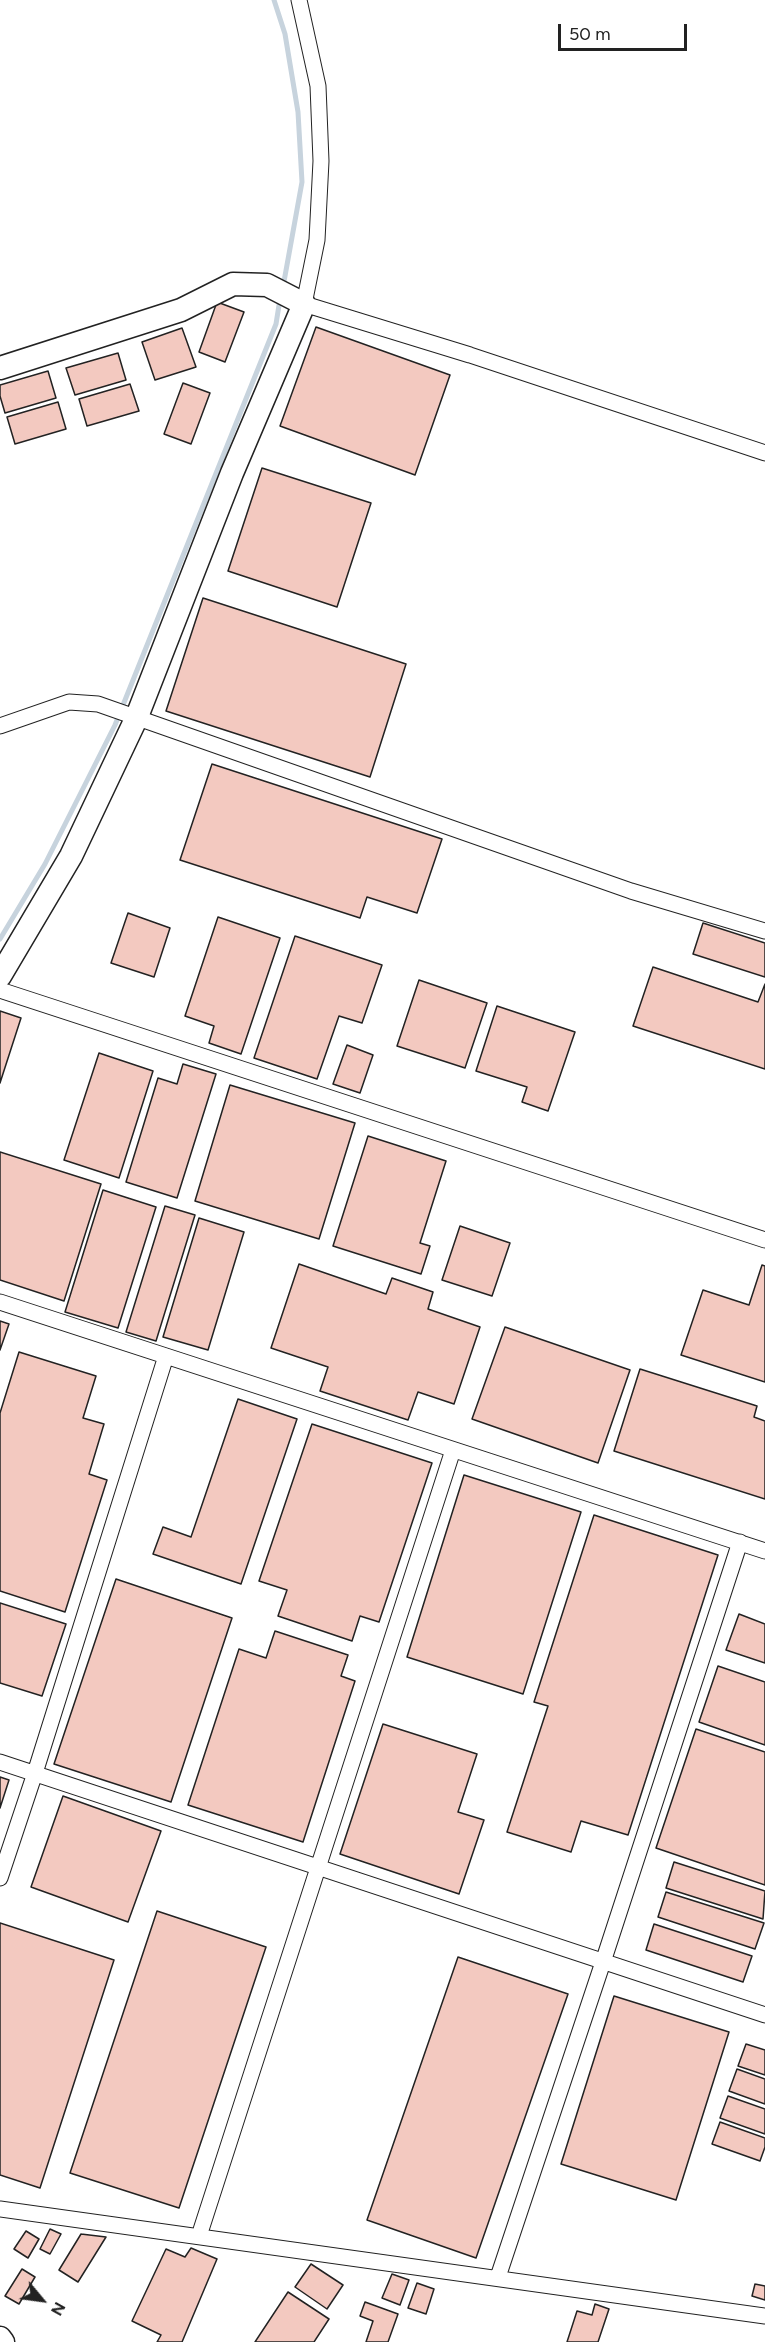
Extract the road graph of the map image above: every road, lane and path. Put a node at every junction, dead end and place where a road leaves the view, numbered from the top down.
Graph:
1 (298, 0) edge
2 (286, 294) junction
3 (0, 368) edge
4 (765, 453) edge
5 (136, 719) junction
6 (0, 726) edge
7 (765, 932) edge
8 (0, 976) edge
9 (0, 990) edge
10 (765, 1240) edge
11 (0, 1302) edge
12 (166, 1356) junction
13 (453, 1450) junction
14 (740, 1542) junction
15 (765, 1551) edge
16 (0, 1762) edge
17 (35, 1773) junction
18 (318, 1866) junction
19 (0, 1878) edge
20 (603, 1962) junction
21 (765, 2016) edge
22 (0, 2209) edge
23 (199, 2236) junction
24 (498, 2277) junction
25 (765, 2316) edge
26 (0, 2338) edge
27 (3, 2342) edge

1 - 2 street
2 - 3 street
2 - 4 street
2 - 5 street
5 - 6 street
5 - 7 street
5 - 8 street
9 - 10 street
11 - 12 street
12 - 13 street
12 - 17 street
13 - 14 street
13 - 18 street
14 - 15 street
14 - 20 street
16 - 17 street
17 - 18 street
17 - 19 street
18 - 20 street
18 - 23 street
20 - 21 street
20 - 24 street
22 - 23 street
23 - 24 street
24 - 25 street
26 - 27 street

